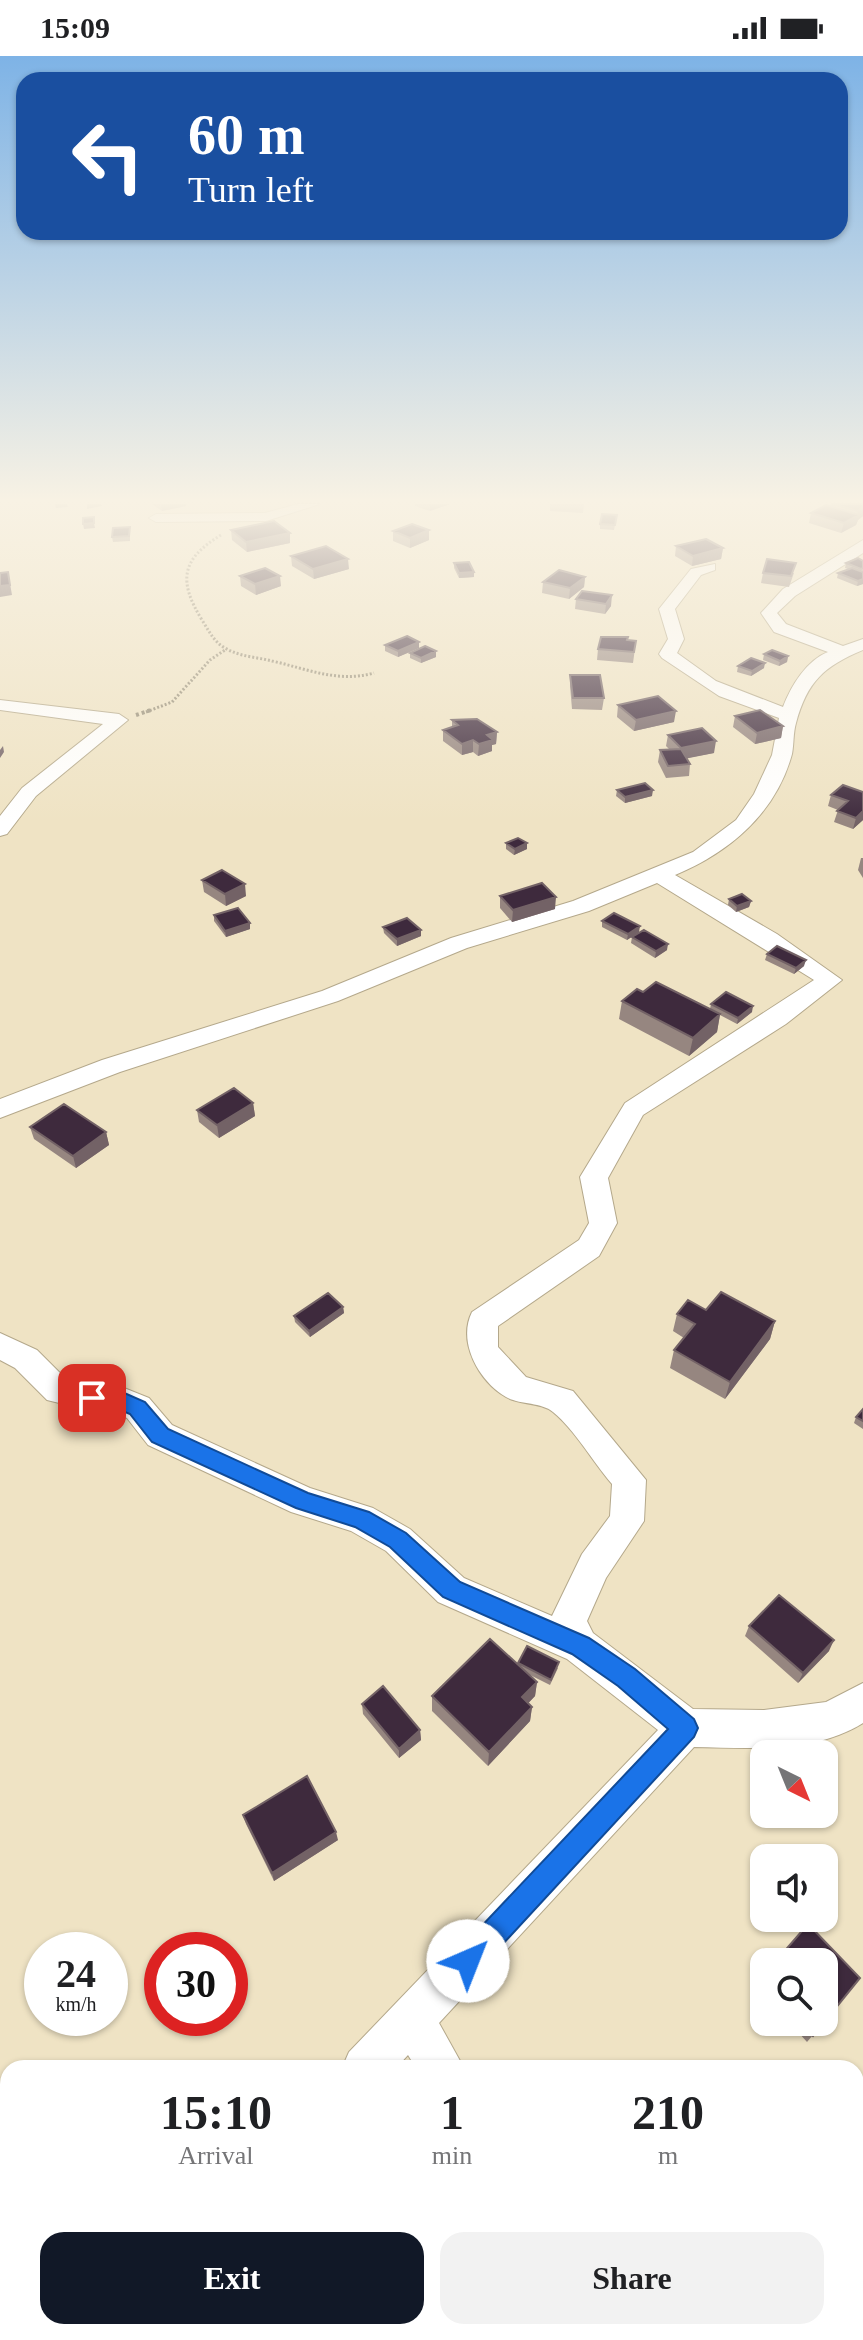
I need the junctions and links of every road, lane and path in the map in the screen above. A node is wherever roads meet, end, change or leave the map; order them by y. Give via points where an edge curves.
1 (197, 611) edge
2 (667, 611) edge
3 (771, 611) edge
4 (854, 648) edge
5 (225, 650) junction
6 (374, 673) dead end
7 (0, 705) edge
8 (790, 715) junction
9 (119, 720) junction
10 (0, 830) edge
11 (658, 874) junction
12 (0, 1109) edge
13 (0, 1345) edge
14 (580, 1646) junction
15 (863, 1702) edge
16 (686, 1728) junction
17 (412, 2019) junction
18 (373, 2060) edge
19 (436, 2060) edge

1 - 5 path
2 - 8 street via 676,639 668,654 692,677
3 - 4 street via 780,628
4 - 8 street via 826,659 800,687
5 - 6 path via 326,677 359,679
5 - 9 path via 172,702
7 - 9 street
8 - 11 street via 782,755 743,824 701,857
9 - 10 street via 29,792
11 - 12 street via 581,906 459,943 330,996 111,1066
11 - 14 street via 830,980 634,1109 594,1177 603,1223 589,1248 483,1321 483,1351 516,1387 562,1400 629,1480 627,1521 594,1566 568,1621
13 - 14 street via 26,1359 58,1391 113,1397 138,1408 160,1435 303,1501 361,1519 398,1540 451,1590
14 - 16 street
15 - 16 street via 831,1721 764,1729
16 - 17 street
17 - 18 street
17 - 19 street

